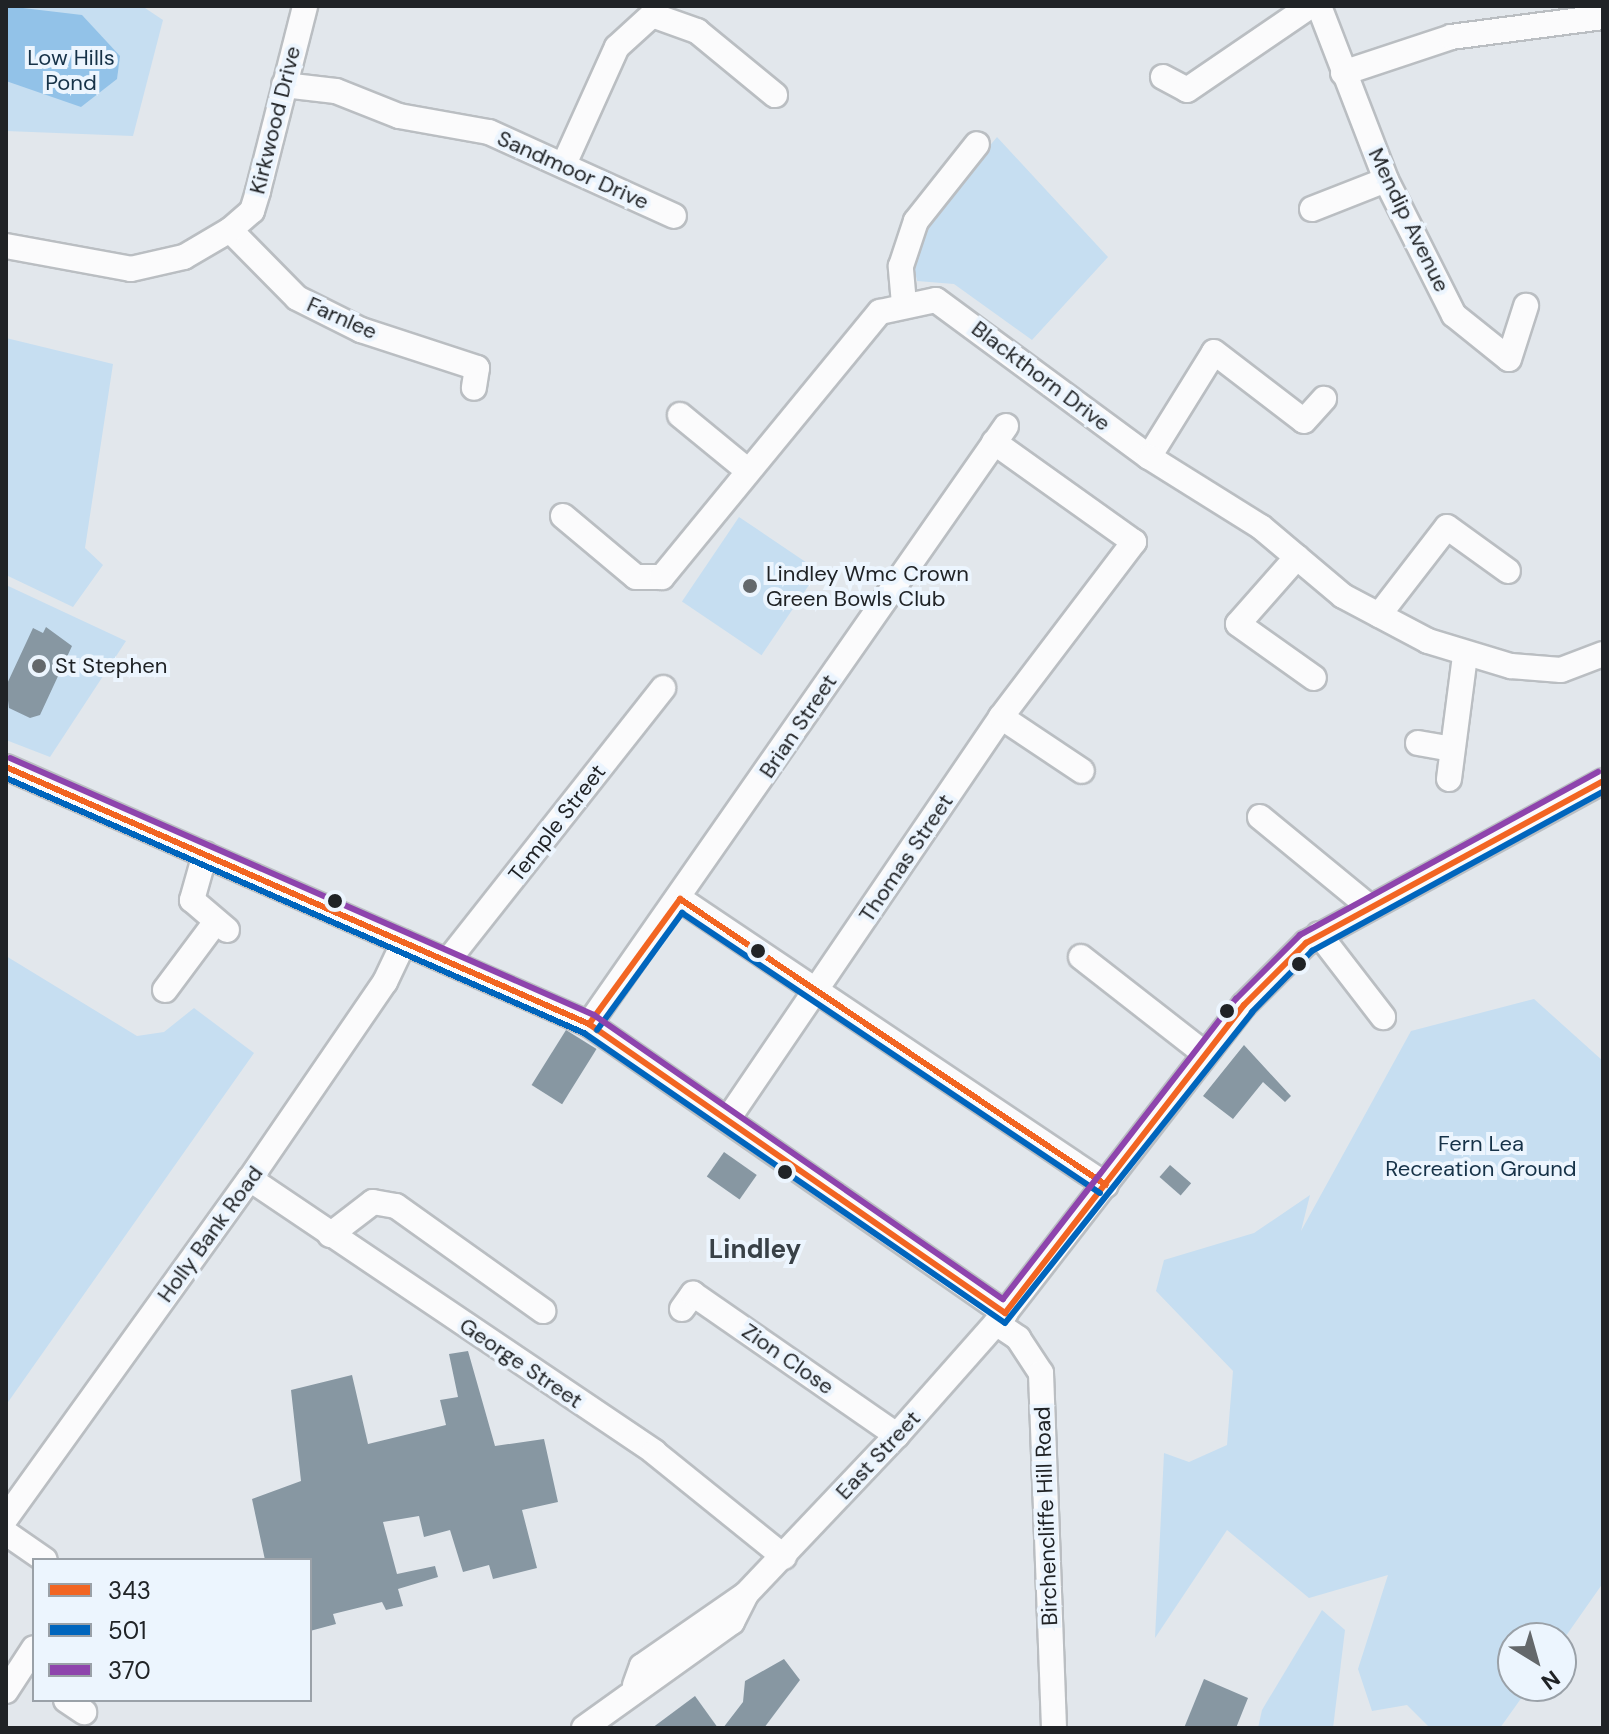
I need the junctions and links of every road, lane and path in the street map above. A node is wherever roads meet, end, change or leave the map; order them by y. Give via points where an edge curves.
1 (305, 6) edge
2 (1310, 6) edge
3 (1319, 6) edge
4 (1603, 17) edge
5 (1343, 73) junction
6 (1163, 77) dead end
7 (284, 85) junction
8 (775, 95) dead end
9 (977, 144) dead end
10 (565, 162) junction
11 (1386, 180) junction
12 (1312, 209) dead end
13 (674, 216) dead end
14 (230, 230) junction
15 (6, 246) edge
16 (904, 304) junction
17 (1526, 306) dead end
18 (479, 368) dead end
19 (1324, 399) dead end
20 (680, 415) dead end
21 (1149, 457) junction
22 (747, 470) junction
23 (563, 516) dead end
24 (1121, 556) joint
25 (1297, 557) junction
26 (1508, 571) dead end
27 (1379, 615) junction
28 (1603, 654) edge
29 (1465, 655) junction
30 (1314, 678) dead end
31 (663, 688) dead end
32 (1001, 717) junction
33 (1418, 743) dead end
34 (1451, 749) junction
35 (6, 767) edge
36 (1082, 771) dead end
37 (1449, 779) dead end
38 (1603, 781) edge
39 (1260, 817) dead end
40 (205, 854) junction
41 (680, 899) junction
42 (1367, 905) junction
43 (1319, 934) junction
44 (404, 942) junction
45 (1081, 957) dead end
46 (450, 958) junction
47 (165, 990) dead end
48 (819, 990) junction
49 (1383, 1017) dead end
50 (589, 1024) junction
51 (1205, 1054) junction
52 (728, 1119) junction
53 (250, 1179) junction
54 (1106, 1185) junction
55 (330, 1235) junction
56 (682, 1309) dead end
57 (543, 1311) dead end
58 (1000, 1318) junction
59 (897, 1435) junction
60 (6, 1518) edge
61 (6, 1533) edge
62 (784, 1557) junction
63 (42, 1558) edge
64 (30, 1665) edge
65 (6, 1691) edge
66 (584, 1728) edge
67 (1054, 1728) edge

1 - 7 street, Kirkwood Drive
2 - 6 street via 1284,17 1187,90
3 - 5 street, Mendip Avenue
4 - 5 street via 1451,37
5 - 11 street, Mendip Avenue
7 - 10 street, Sandmoor Drive via 336,91 399,116 489,132
7 - 14 street, Kirkwood Drive via 252,211
8 - 10 street via 697,31 652,15 617,47
9 - 16 street via 916,221 901,266
10 - 13 street, Sandmoor Drive
11 - 12 street
11 - 17 street, Mendip Avenue via 1454,315 1472,335 1509,359
14 - 15 street, Kirkwood Drive via 184,257 131,269
14 - 18 street, Farnlee via 297,298 361,330
16 - 21 street, Blackthorn Drive via 936,300
16 - 22 street via 880,312
19 - 21 street via 1304,421 1214,352
20 - 22 street
21 - 25 street, Blackthorn Drive via 1197,482
22 - 23 street via 654,580 636,577
24 - 32 street, Thomas Street
24 - 41 street, Brian Street via 1134,542 1000,434
25 - 27 street, Blackthorn Drive
25 - 30 street via 1238,624
26 - 27 street via 1447,527
27 - 29 street, Blackthorn Drive
28 - 29 street, Blackthorn Drive via 1561,670
29 - 34 street
31 - 46 street, Temple Street
32 - 36 street
32 - 48 street, Thomas Street
33 - 34 street
34 - 37 street
35 - 40 street, Birchencliffe Hill Road
38 - 42 street, East Street
39 - 42 street
40 - 44 street, Birchencliffe Hill Road
40 - 47 street via 192,900 221,927
41 - 48 street
41 - 50 street, Brian Street
42 - 43 street, East Street
43 - 49 street
43 - 51 street, East Street via 1244,1005
44 - 46 street, Birchencliffe Hill Road
44 - 53 street, Holly Bank Road via 385,982
45 - 51 street
46 - 50 street, Birchencliffe Hill Road
48 - 52 street, Thomas Street
48 - 54 street
50 - 52 street, Birchencliffe Hill Road
51 - 54 street, East Street
52 - 58 street, Birchencliffe Hill Road
53 - 55 street, George Street
53 - 60 street, Holly Bank Road
54 - 58 street, East Street
55 - 57 street via 373,1202 396,1206
55 - 62 street, George Street via 654,1452
56 - 59 street, Zion Close via 693,1294
58 - 59 street, East Street
58 - 67 street, Birchencliffe Hill Road via 1041,1373
59 - 62 street, East Street
61 - 63 street
62 - 66 street, East Street via 746,1594 732,1622 653,1680 635,1685
64 - 65 street

